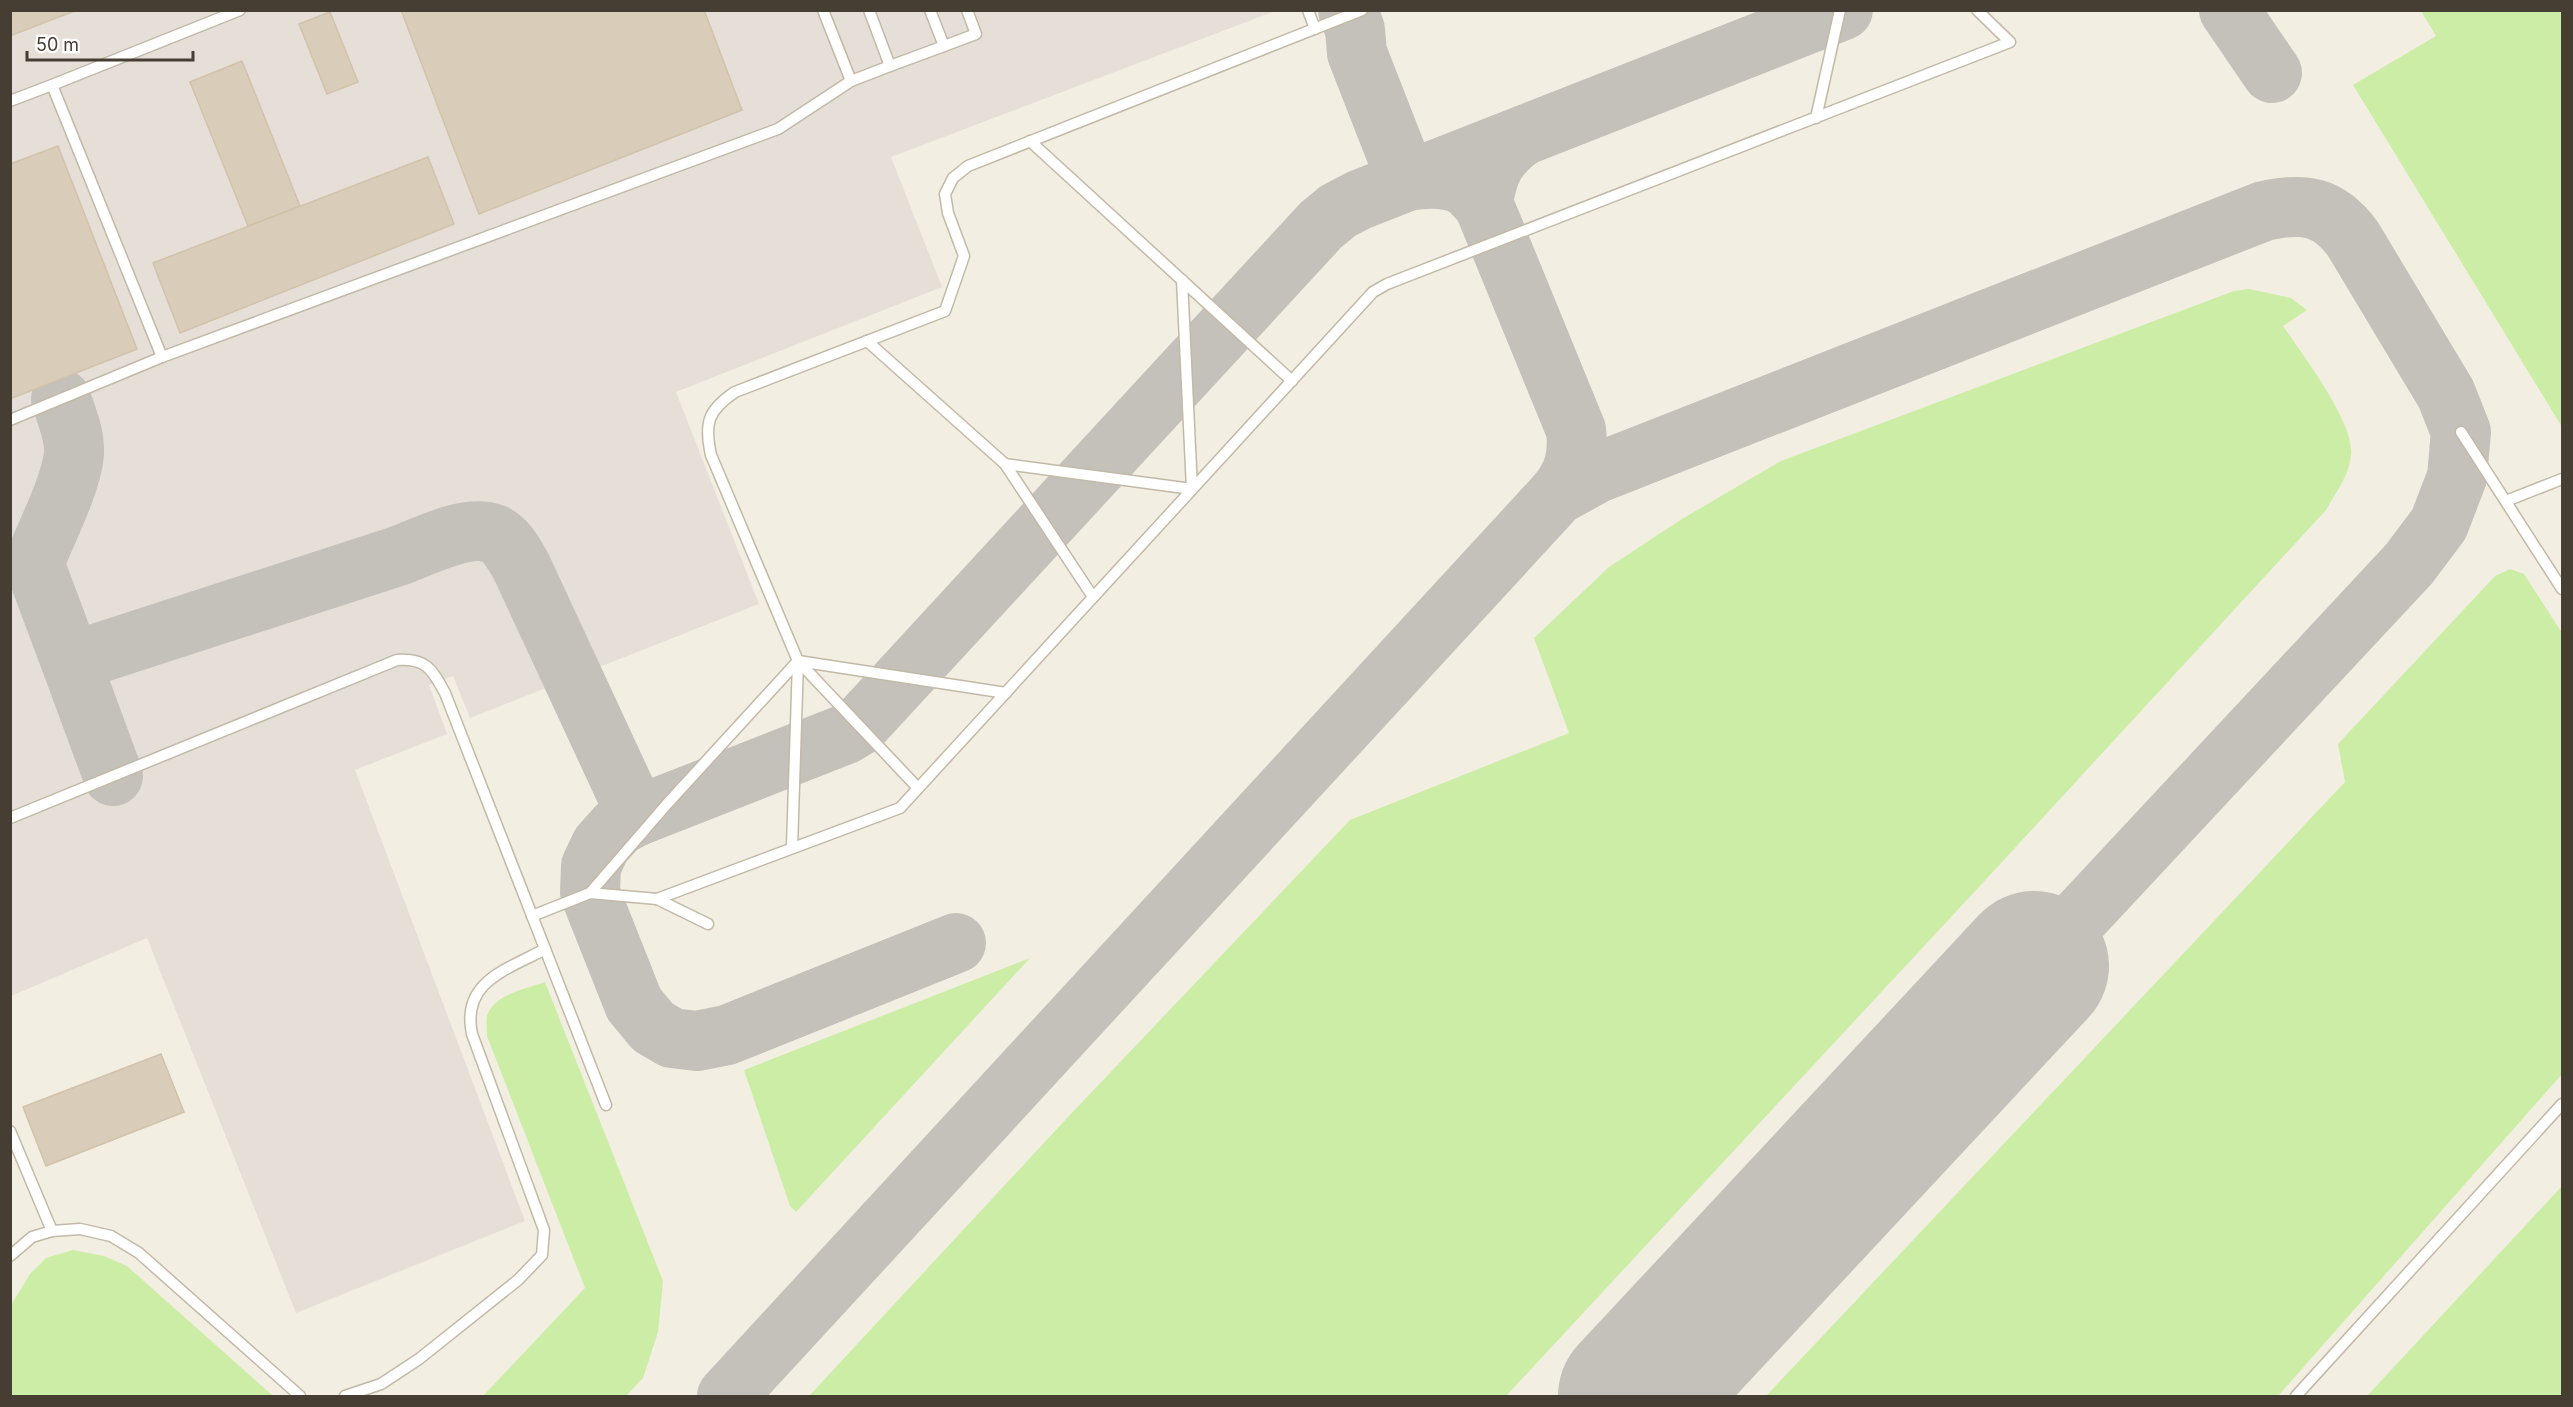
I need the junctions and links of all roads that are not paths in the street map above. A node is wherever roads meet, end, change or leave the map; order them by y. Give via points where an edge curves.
1 (240, 10) edge
2 (823, 10) edge
3 (869, 10) edge
4 (930, 10) edge
5 (967, 10) edge
6 (1308, 10) edge
7 (1362, 10) edge
8 (1840, 10) edge
9 (1977, 10) edge
10 (1315, 29) junction
11 (944, 46) junction
12 (891, 66) junction
13 (851, 81) junction
14 (52, 85) junction
15 (10, 101) edge
16 (1816, 118) junction
17 (1030, 141) junction
18 (1182, 280) junction
19 (867, 341) junction
20 (162, 357) junction
21 (1292, 381) junction
22 (10, 420) edge
23 (2461, 432) dead end
24 (1005, 464) junction
25 (2562, 479) edge
26 (1192, 489) junction
27 (2506, 501) junction
28 (2562, 589) edge
29 (1093, 597) junction
30 (798, 661) junction
31 (1006, 693) junction
32 (918, 788) junction
33 (10, 818) edge
34 (792, 847) junction
35 (590, 893) junction
36 (657, 899) junction
37 (532, 916) junction
38 (708, 924) dead end
39 (545, 950) junction
40 (2562, 1104) edge
41 (606, 1105) dead end
42 (10, 1131) edge
43 (52, 1230) junction
44 (10, 1256) edge
45 (300, 1396) edge
46 (345, 1396) edge
47 (2295, 1396) edge

1 - 14 lane
2 - 13 lane
3 - 12 lane
4 - 11 lane
5 - 11 lane via 976,34
6 - 10 lane
7 - 10 lane
8 - 16 lane
9 - 16 lane via 2010,42
10 - 17 lane
11 - 12 lane
12 - 13 lane
13 - 20 lane via 778,129
14 - 15 lane
14 - 20 lane
16 - 21 lane via 1387,284 1362,302
17 - 18 lane
17 - 19 lane via 968,166 953,178 945,194 964,256 945,311
18 - 21 lane
18 - 26 lane
19 - 24 lane
19 - 30 lane via 735,392 709,418 706,435 711,455
20 - 22 lane
21 - 26 lane
23 - 27 lane
24 - 26 lane
24 - 29 lane
25 - 27 lane
26 - 29 lane
27 - 28 lane
29 - 31 lane
30 - 31 lane
30 - 32 lane
30 - 34 lane
30 - 35 lane
31 - 32 lane
32 - 34 lane via 900,808
33 - 37 lane via 397,660 412,659 435,674 445,693
34 - 36 lane
35 - 36 lane
35 - 37 lane
36 - 38 lane
37 - 39 lane
39 - 41 lane
39 - 46 lane via 487,980 471,1003 469,1019 544,1230 542,1255 518,1280 419,1359 381,1384
40 - 47 lane
42 - 43 lane
43 - 44 lane via 32,1237
43 - 45 lane via 80,1229 111,1236 139,1253

